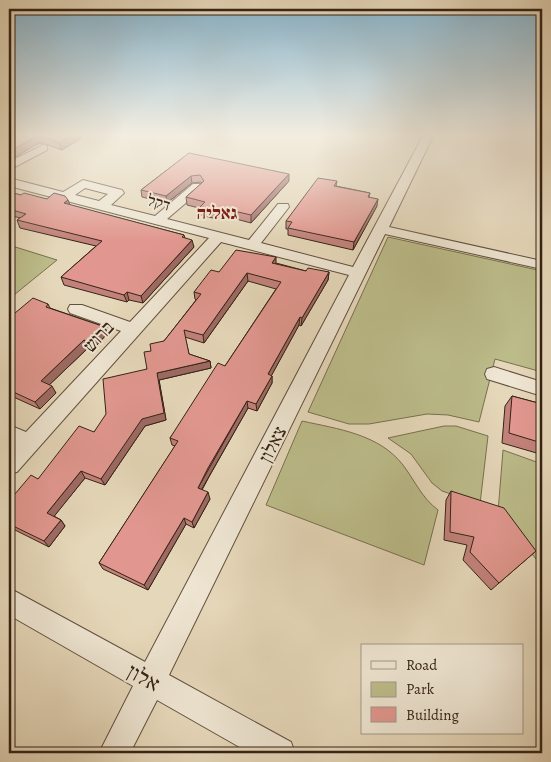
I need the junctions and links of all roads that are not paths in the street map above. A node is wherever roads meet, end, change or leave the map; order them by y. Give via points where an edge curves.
1 (411, 170) edge
2 (9, 182) edge
3 (197, 187) edge
4 (66, 196) junction
5 (102, 205) junction
6 (282, 207) dead end
7 (158, 220) junction
8 (381, 229) junction
9 (219, 236) junction
10 (252, 245) junction
11 (542, 265) edge
12 (358, 273) junction
13 (76, 309) dead end
14 (133, 329) junction
15 (494, 374) dead end
16 (542, 389) edge
17 (9, 433) edge
18 (29, 443) junction
19 (9, 464) edge
20 (9, 600) edge
21 (151, 681) junction
22 (114, 753) edge
23 (280, 753) edge

1 - 8 street, צאלון
2 - 4 street, דקל
3 - 7 street
4 - 5 street, דקל
4 - 5 street via 83,184 118,193
5 - 7 street, דקל
6 - 10 street
7 - 9 street, דקל
8 - 11 street
8 - 12 street, צאלון
9 - 10 street, דקל
9 - 14 street, ברוש
10 - 12 street, דקל
12 - 21 street, צאלון
13 - 14 street
14 - 18 street, ברוש
15 - 16 street
17 - 18 street
18 - 19 street, ברוש
20 - 21 street, אלון
21 - 22 street, צאלון
21 - 23 street, אלון

